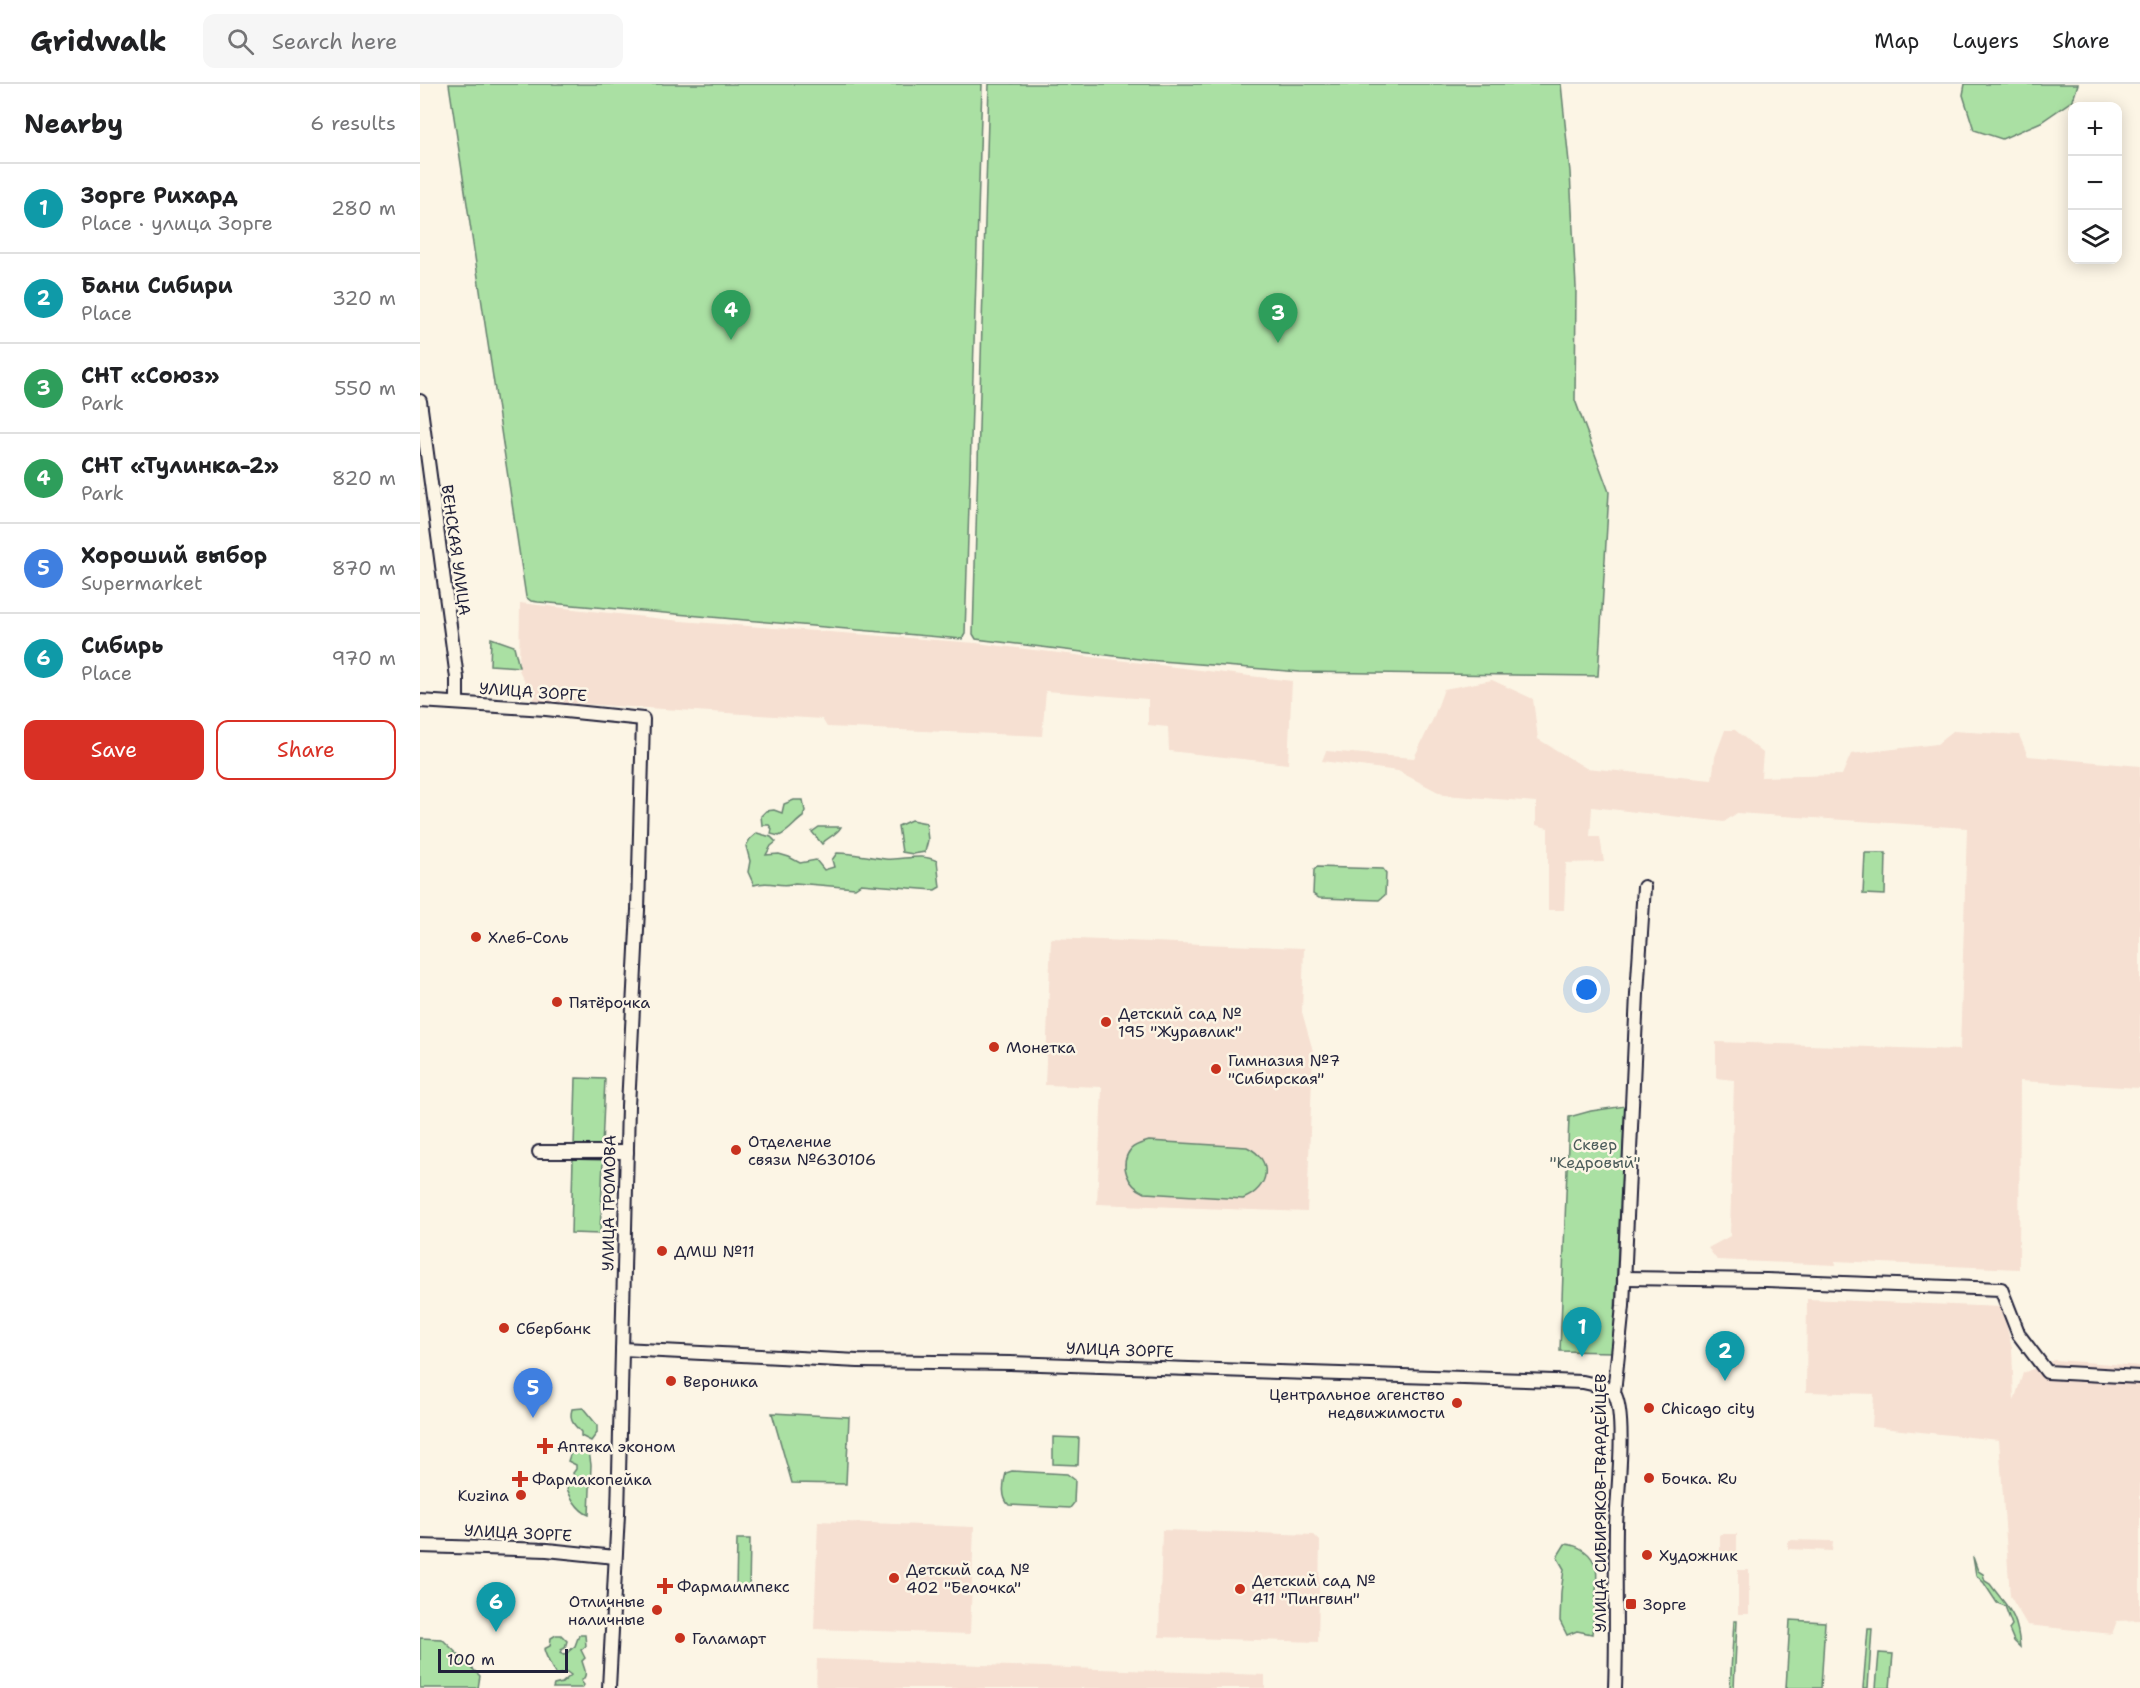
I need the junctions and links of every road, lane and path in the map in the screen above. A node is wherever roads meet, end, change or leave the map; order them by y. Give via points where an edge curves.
1 (420, 401) edge
2 (426, 487) edge
3 (420, 701) edge
4 (457, 703) junction
5 (643, 719) joint
6 (1644, 887) dead end
7 (539, 1152) dead end
8 (627, 1152) junction
9 (1624, 1278) junction
10 (622, 1349) junction
11 (2140, 1377) edge
12 (1614, 1393) junction
13 (420, 1546) edge
14 (615, 1557) junction
15 (609, 1688) edge
16 (1616, 1688) edge

1 - 2 street, ВЕНСКАЯ УЛИЦА
2 - 4 street, ВЕНСКАЯ УЛИЦА via 457,678
3 - 4 street, УЛИЦА ЗОРГЕ
4 - 5 street, УЛИЦА ЗОРГЕ
5 - 8 street, УЛИЦА ГРОМОВА
6 - 9 street, УЛИЦА СИБИРЯКОВ-ГВАРДЕЙЦЕВ
7 - 8 street
8 - 10 street, УЛИЦА ГРОМОВА
9 - 11 street via 2001,1289 2019,1335 2047,1372
9 - 12 street, УЛИЦА СИБИРЯКОВ-ГВАРДЕЙЦЕВ
10 - 12 street, УЛИЦА ЗОРГЕ via 858,1361 1583,1382
10 - 14 street, УЛИЦА ГРОМОВА
12 - 16 street, УЛИЦА СИБИРЯКОВ-ГВАРДЕЙЦЕВ via 1620,1428
13 - 14 street, УЛИЦА ЗОРГЕ via 547,1550
14 - 15 street, УЛИЦА ГРОМОВА

